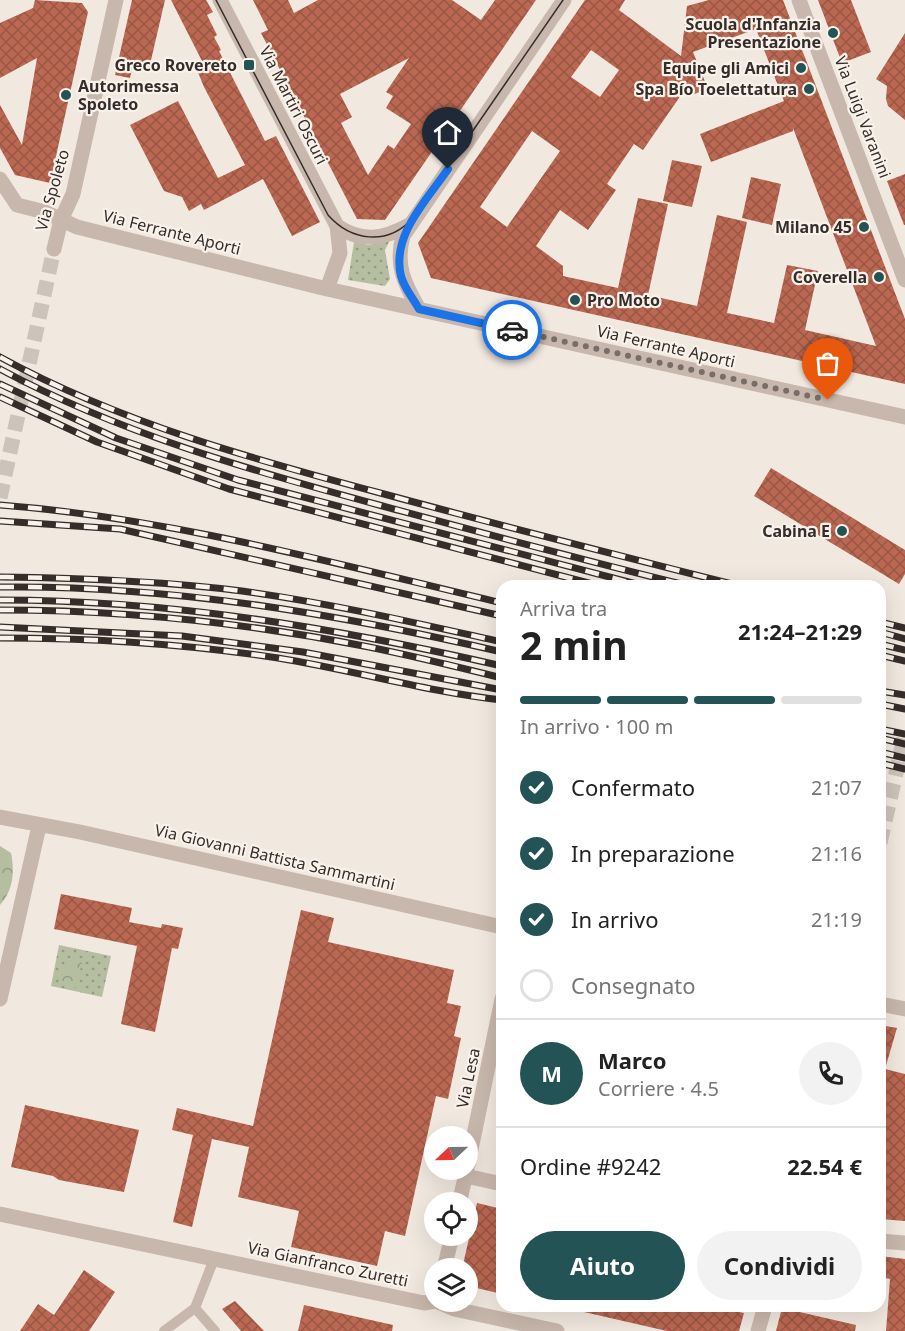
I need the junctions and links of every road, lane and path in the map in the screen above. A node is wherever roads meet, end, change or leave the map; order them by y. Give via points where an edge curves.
1 (116, 0) edge
2 (220, 0) edge
3 (564, 0) edge
4 (800, 0) edge
5 (0, 178) edge
6 (61, 220) junction
7 (410, 225) junction
8 (337, 226) junction
9 (54, 249) tunnel mouth
10 (905, 280) edge
11 (327, 289) junction
12 (419, 309) junction
13 (905, 417) edge
14 (0, 817) edge
15 (39, 826) junction
16 (496, 926) edge
17 (7, 932) edge
18 (0, 999) edge
19 (886, 1005) edge
20 (905, 1009) edge
21 (496, 1028) edge
22 (476, 1126) edge
23 (478, 1174) edge
24 (496, 1182) edge
25 (0, 1214) edge
26 (886, 1241) edge
27 (905, 1244) edge
28 (213, 1258) junction
29 (424, 1303) edge
30 (195, 1308) junction
31 (472, 1312) edge
32 (763, 1312) edge
33 (164, 1331) edge
34 (215, 1331) edge
35 (557, 1331) edge
36 (758, 1331) edge

1 - 6 street, Via Spoleto via 73,194
2 - 8 street, Via Martiri Oscuri
3 - 7 street
4 - 10 street, Via Luigi Varanini
5 - 6 street, Via Ferrante Aporti via 17,205
6 - 9 street, Via Spoleto
6 - 11 street, Via Ferrante Aporti
7 - 8 street via 386,237 371,238 357,237
7 - 12 street via 400,245 400,267 403,282
8 - 11 street via 340,253
11 - 12 street, Via Ferrante Aporti
12 - 13 street, Via Ferrante Aporti
14 - 15 street, Via Giovanni Battista Sammartini
15 - 16 street, Via Giovanni Battista Sammartini
15 - 17 street
17 - 18 street
19 - 20 street
21 - 22 street, Via Lesa
23 - 24 street
25 - 28 street, Via Gianfranco Zuretti
26 - 27 street
28 - 29 street, Via Gianfranco Zuretti
28 - 30 lane
30 - 33 lane
30 - 34 lane
31 - 35 street, Via Gianfranco Zuretti
32 - 36 street

